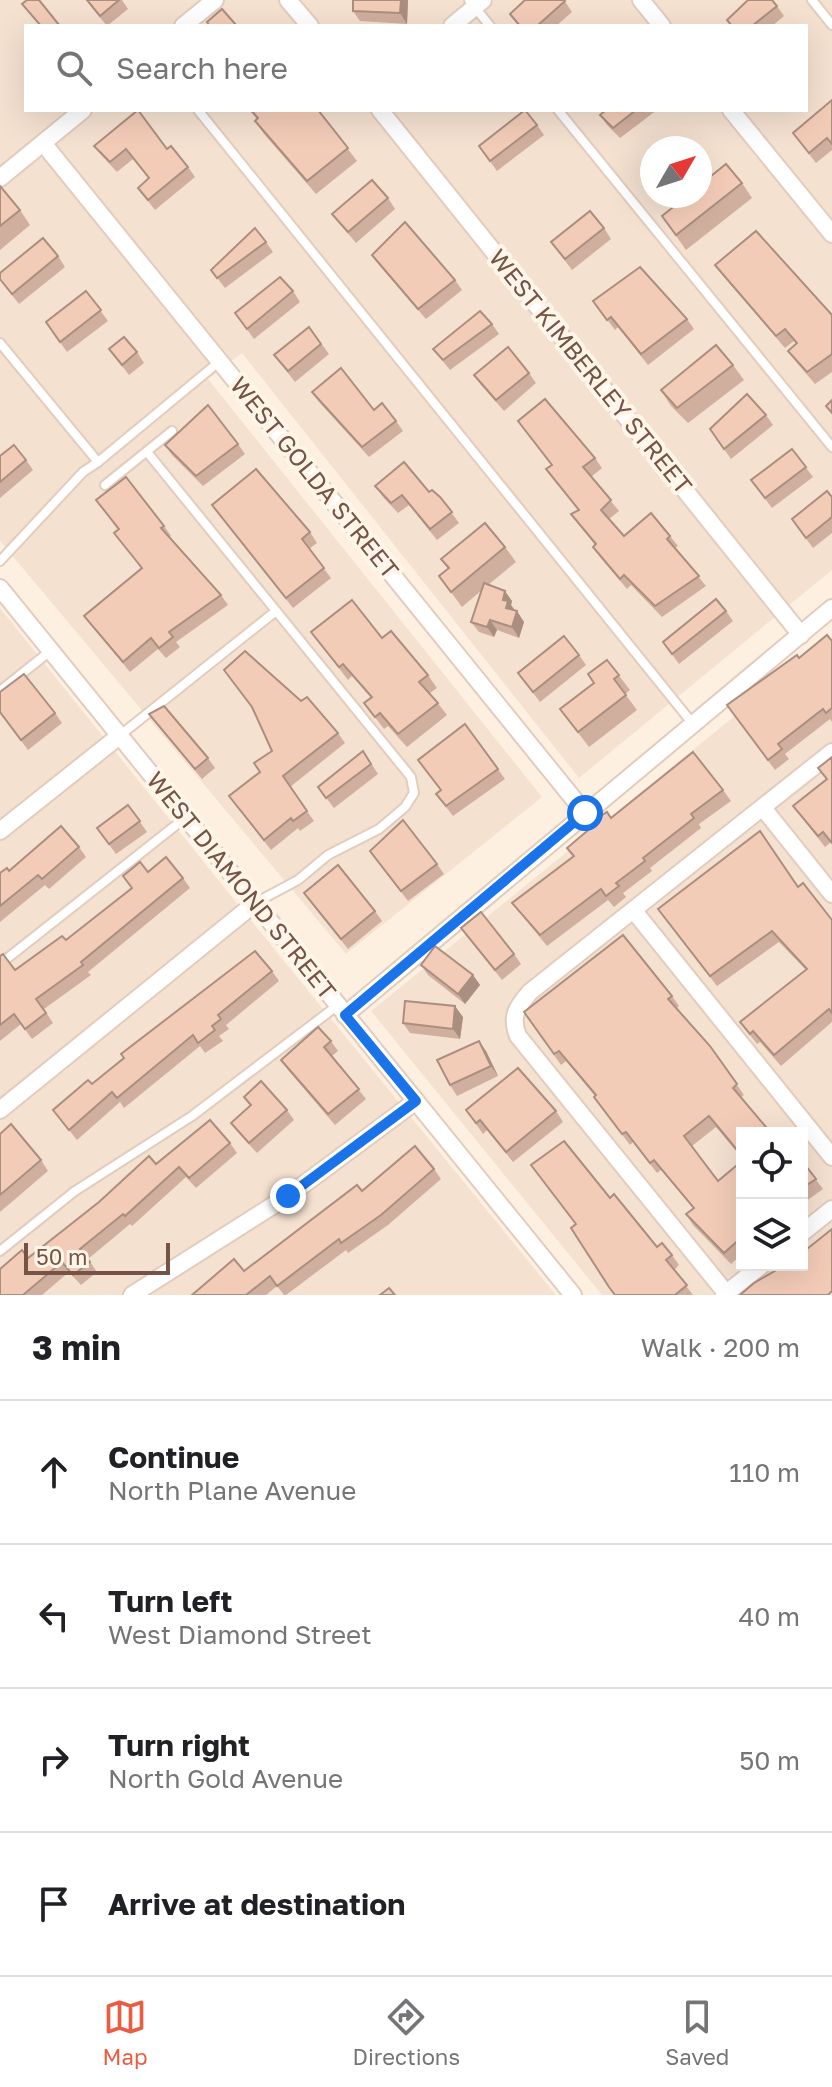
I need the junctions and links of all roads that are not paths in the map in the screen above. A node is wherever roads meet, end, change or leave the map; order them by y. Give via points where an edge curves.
1 (215, 0) edge
2 (288, 0) edge
3 (641, 0) edge
4 (812, 0) edge
5 (475, 2) edge
6 (185, 24) edge
7 (308, 24) edge
8 (454, 24) edge
9 (489, 24) edge
10 (660, 24) edge
11 (832, 25) edge
12 (81, 112) edge
13 (200, 112) edge
14 (382, 112) edge
15 (560, 112) edge
16 (733, 112) edge
17 (43, 143) junction
18 (0, 178) edge
19 (832, 234) edge
20 (0, 343) edge
21 (220, 361) junction
22 (172, 431) dead end
23 (832, 447) edge
24 (147, 452) junction
25 (98, 462) junction
26 (105, 485) dead end
27 (0, 561) edge
28 (0, 588) edge
29 (832, 608) edge
30 (276, 611) junction
31 (801, 635) junction
32 (49, 652) junction
33 (0, 691) edge
34 (693, 724) junction
35 (118, 737) junction
36 (832, 752) edge
37 (763, 808) junction
38 (585, 813) junction
39 (185, 818) junction
40 (0, 831) edge
41 (832, 894) edge
42 (254, 904) junction
43 (634, 911) junction
44 (0, 964) edge
45 (341, 1010) junction
46 (416, 1101) junction
47 (0, 1110) edge
48 (832, 1157) edge
49 (832, 1209) edge
50 (808, 1228) edge
51 (0, 1251) edge
52 (754, 1271) edge
53 (725, 1294) edge
54 (132, 1295) edge
55 (573, 1295) edge

1 - 6 street
2 - 7 street
3 - 10 street
4 - 11 lane
5 - 8 street
5 - 9 lane
12 - 17 street
13 - 34 lane
14 - 31 street, WEST KIMBERLEY STREET
15 - 23 lane
16 - 19 street
17 - 18 street
17 - 21 street, WEST GOLDA STREET
20 - 25 lane
21 - 25 lane
21 - 38 street, WEST GOLDA STREET
22 - 24 lane
24 - 26 lane
24 - 30 lane
25 - 27 lane
28 - 32 street, WEST DIAMOND STREET
29 - 31 street
30 - 35 lane
30 - 42 lane via 411,777 414,793 379,829
31 - 34 street
32 - 33 lane
32 - 35 street, WEST DIAMOND STREET
34 - 38 street
35 - 39 street, WEST DIAMOND STREET
35 - 40 street
36 - 37 street
37 - 41 street
37 - 43 street
38 - 45 street
39 - 42 street, WEST DIAMOND STREET
39 - 44 lane
42 - 45 street, WEST DIAMOND STREET
42 - 47 street
43 - 48 street
43 - 53 street via 530,992 512,1022
45 - 46 street, WEST DIAMOND STREET
45 - 51 lane via 75,1191
46 - 54 street via 288,1196
46 - 55 street, WEST DIAMOND STREET
49 - 50 street
52 - 53 street

